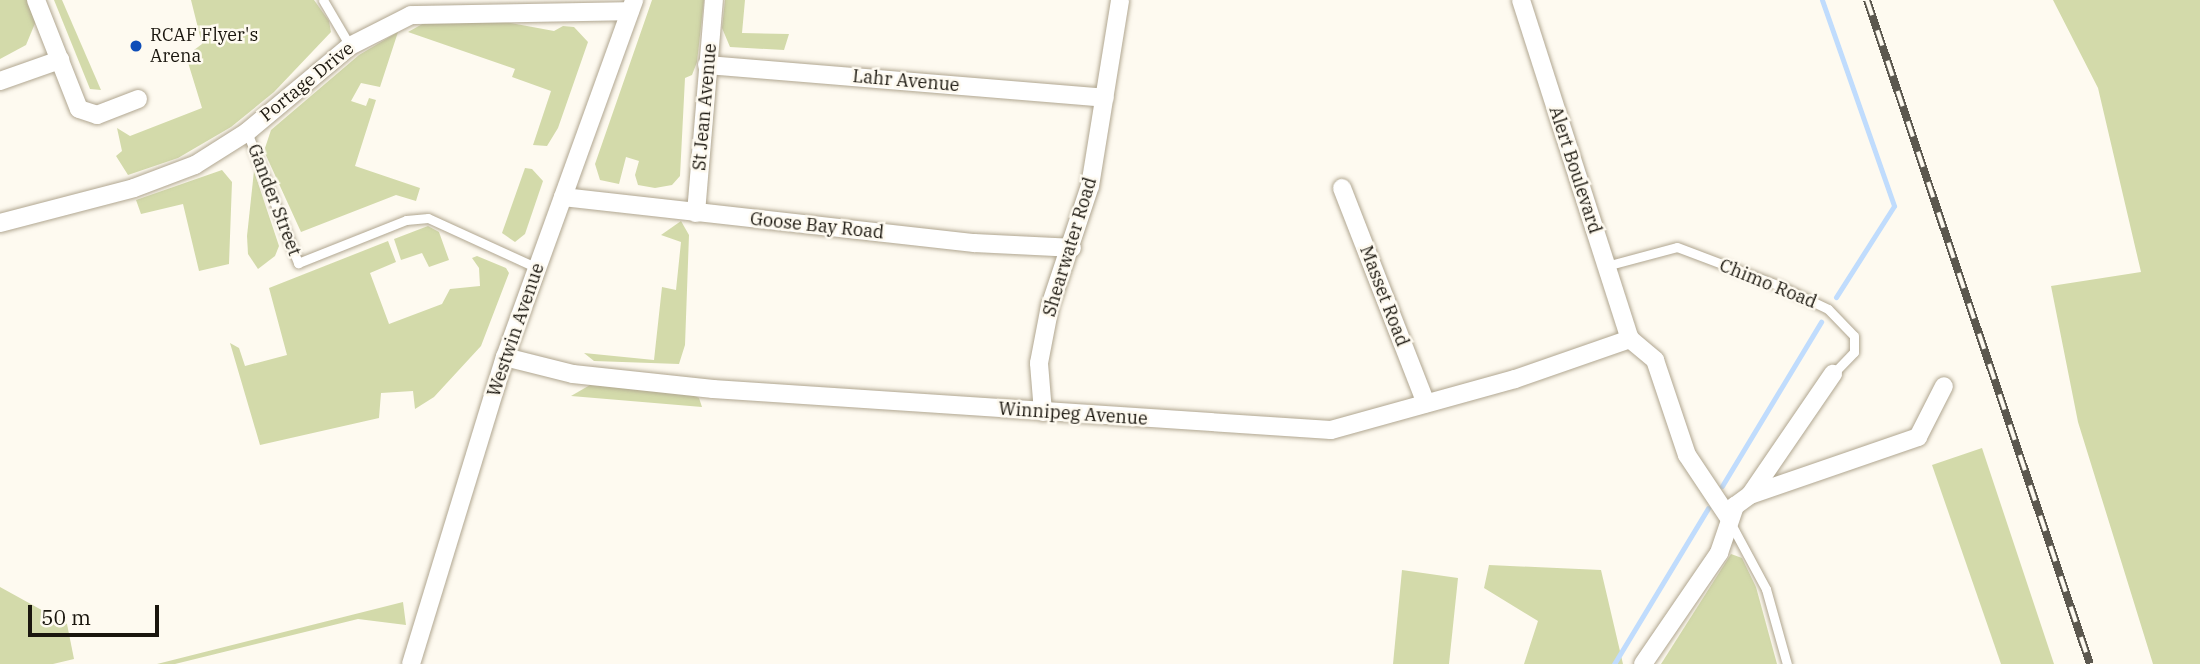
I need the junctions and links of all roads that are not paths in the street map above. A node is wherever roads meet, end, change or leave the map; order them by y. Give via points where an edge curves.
1 (36, 0) edge
2 (323, 0) edge
3 (714, 0) edge
4 (1120, 0) edge
5 (1521, 0) edge
6 (632, 6) edge
7 (350, 46) junction
8 (60, 60) junction
9 (707, 65) junction
10 (0, 81) edge
11 (1105, 98) junction
12 (138, 99) dead end
13 (247, 132) junction
14 (1342, 188) dead end
15 (563, 197) junction
16 (696, 213) junction
17 (0, 223) edge
18 (1072, 248) junction
19 (1606, 266) junction
20 (537, 268) junction
21 (1630, 339) junction
22 (505, 357) junction
23 (1833, 374) joint
24 (1944, 386) dead end
25 (1426, 403) junction
26 (1043, 411) junction
27 (1750, 495) junction
28 (1729, 518) junction
29 (411, 664) edge
30 (1643, 664) edge
31 (1787, 664) edge

1 - 8 street
2 - 7 lane
3 - 9 street, St Jean Avenue
4 - 11 street, Shearwater Road
5 - 19 street, Alert Boulevard
6 - 7 street, Portage Drive via 411,15
6 - 15 street, Westwin Avenue
7 - 13 street, Portage Drive
8 - 10 street
8 - 12 street via 74,99 88,114
9 - 11 street, Lahr Avenue
9 - 16 street, St Jean Avenue
11 - 18 street, Shearwater Road via 1090,186
13 - 17 street, Portage Drive via 168,177
13 - 20 lane, Gander Street via 298,263 406,220 428,218
14 - 25 street, Masset Road
15 - 16 street, Goose Bay Road
15 - 20 street, Westwin Avenue
16 - 18 street, Goose Bay Road via 974,243
18 - 26 street, Shearwater Road via 1050,306 1041,351
19 - 21 street, Alert Boulevard
19 - 23 lane, Chimo Road via 1678,247 1780,286 1828,309 1854,336 1854,352
20 - 22 street, Westwin Avenue
21 - 25 street, Winnipeg Avenue
21 - 28 street via 1655,360 1688,455
22 - 26 street, Winnipeg Avenue via 573,374 713,389
22 - 29 street, Westwin Avenue
23 - 27 street, Chimo Road
24 - 27 street via 1918,437
25 - 26 street, Winnipeg Avenue via 1331,430
27 - 28 street, Chimo Road
28 - 30 street via 1719,553
28 - 31 lane via 1766,589

